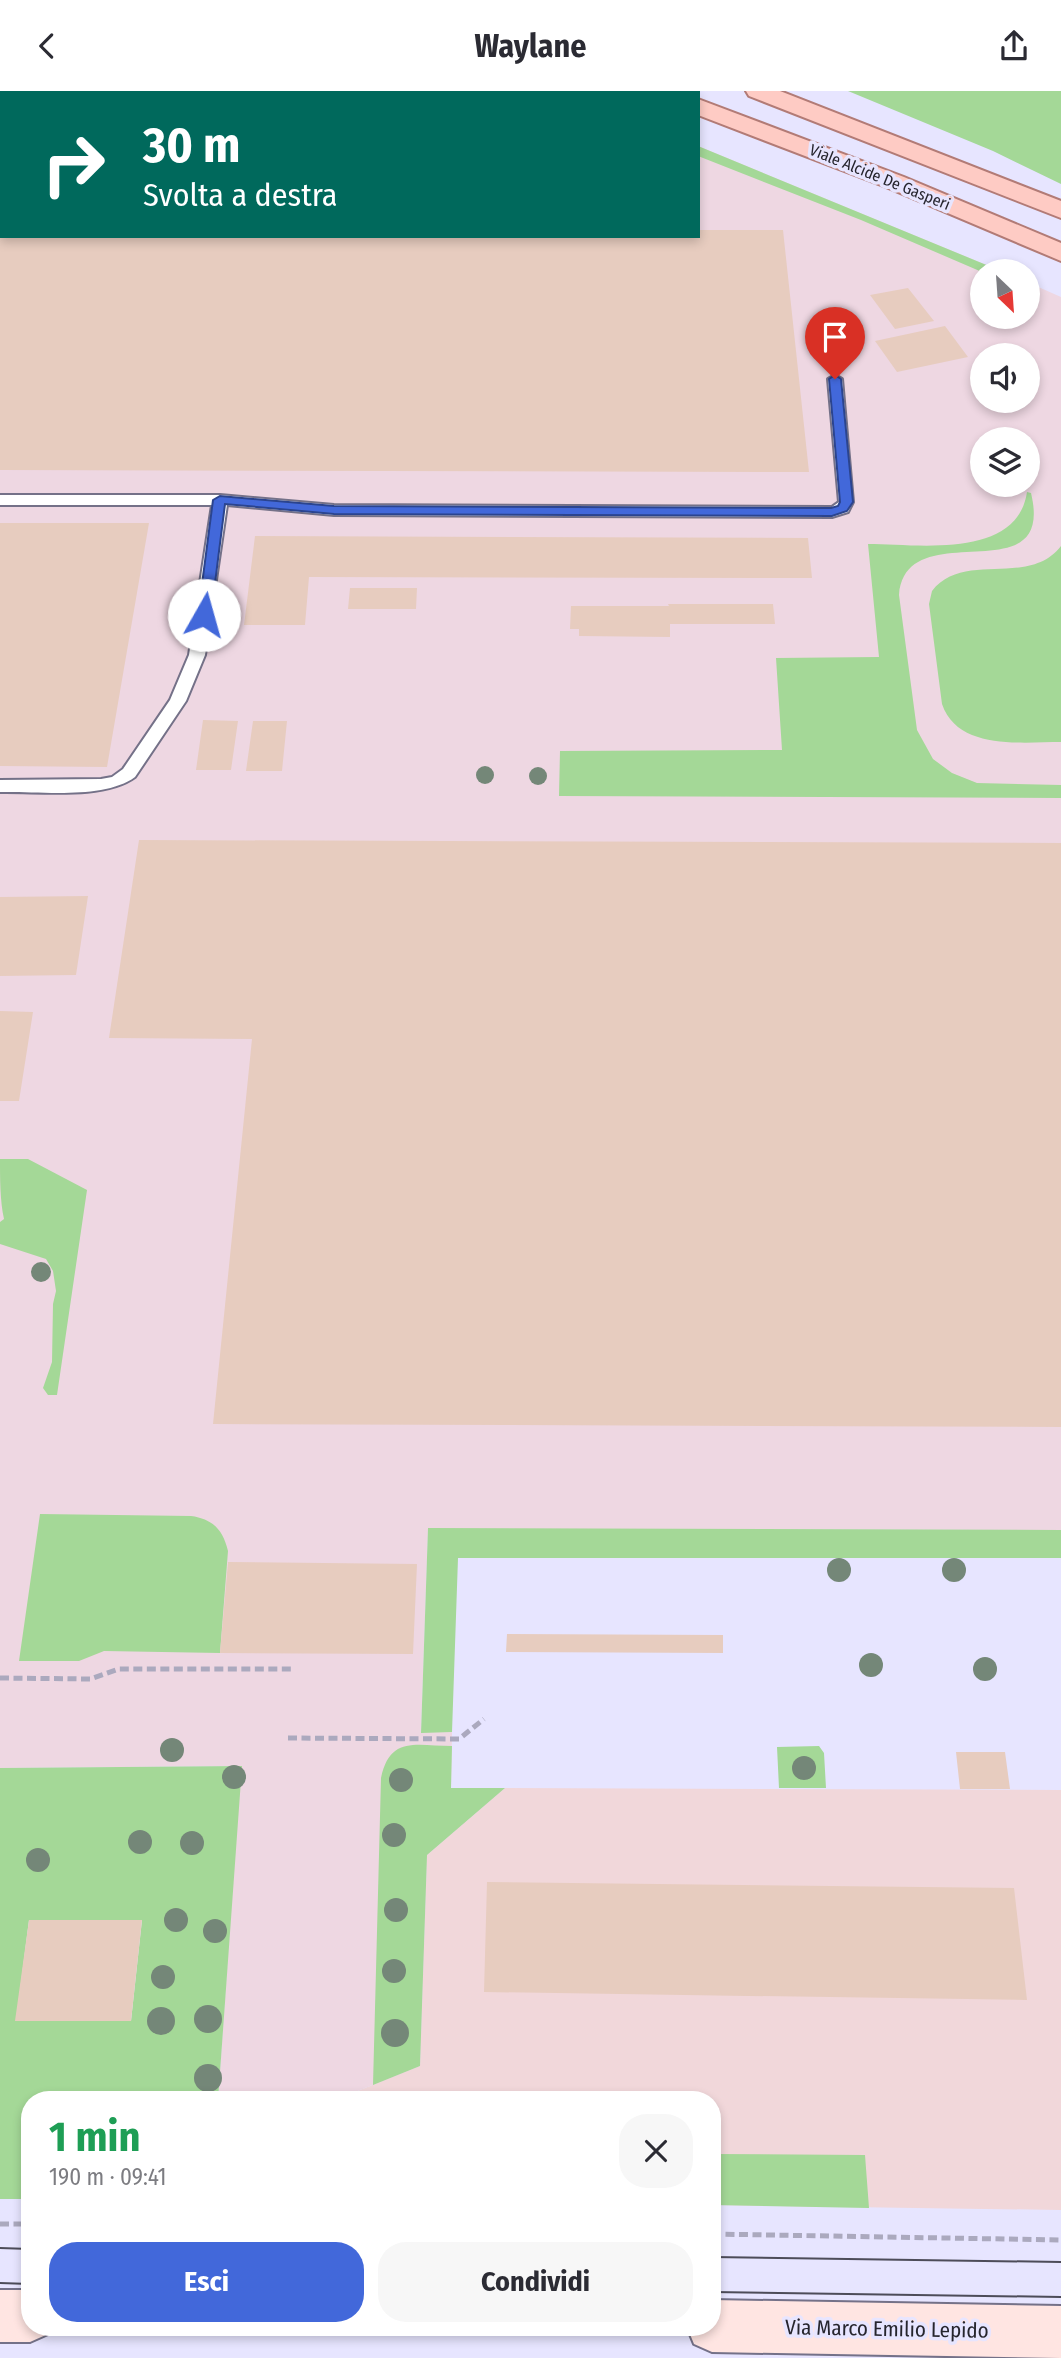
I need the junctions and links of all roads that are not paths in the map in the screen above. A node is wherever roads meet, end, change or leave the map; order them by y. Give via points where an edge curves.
1 (758, 91) edge
2 (700, 107) edge
3 (1061, 210) edge
4 (1061, 253) edge
5 (835, 379) dead end
6 (0, 500) edge
7 (220, 500) junction
8 (0, 786) edge
9 (0, 2316) edge
10 (21, 2316) edge
11 (721, 2326) edge
12 (1061, 2332) edge

1 - 3 main road
2 - 4 main road, Viale Alcide De Gasperi
5 - 7 lane via 846,502 843,509 832,512 334,510
6 - 7 lane
7 - 8 lane via 197,655 178,701 129,773 117,782 101,785
9 - 10 main road
11 - 12 main road, Via Marco Emilio Lepido

